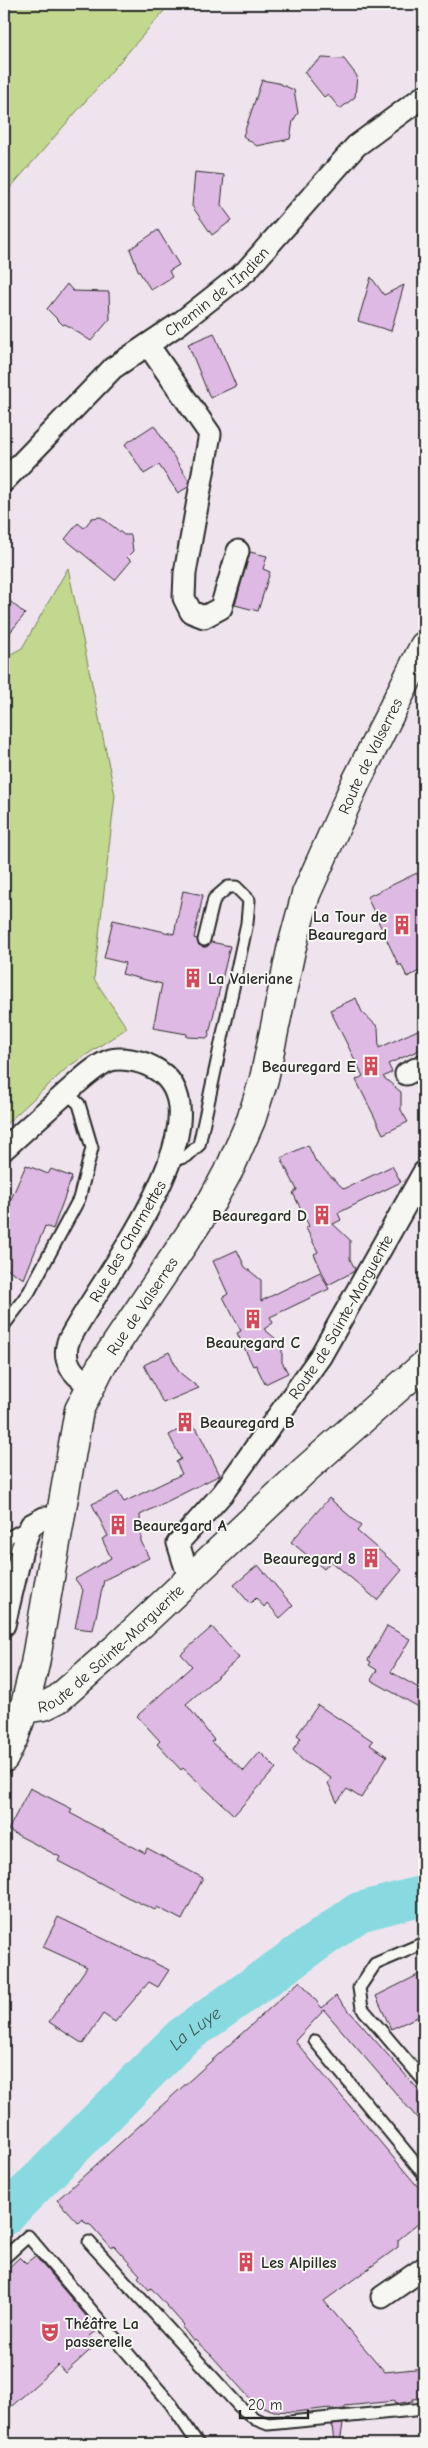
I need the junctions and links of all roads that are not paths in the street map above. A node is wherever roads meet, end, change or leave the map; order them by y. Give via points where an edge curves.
1 (424, 96) edge
2 (148, 345) junction
3 (4, 481) edge
4 (238, 551) dead end
5 (424, 646) edge
6 (316, 867) joint
7 (204, 940) dead end
8 (67, 1093) junction
9 (4, 1149) edge
10 (171, 1161) junction
11 (424, 1172) edge
12 (4, 1325) edge
13 (424, 1364) edge
14 (90, 1385) junction
15 (60, 1519) junction
16 (31, 1525) junction
17 (4, 1550) edge
18 (189, 1578) junction
19 (4, 1625) edge
20 (24, 1709) junction
21 (4, 1758) edge
22 (424, 1943) edge
23 (315, 2041) dead end
24 (424, 2080) edge
25 (424, 2174) edge
26 (89, 2242) dead end
27 (4, 2258) edge
28 (424, 2268) edge
29 (382, 2297) dead end
30 (424, 2409) edge
31 (198, 2444) edge

1 - 2 street, Chemin de l'Indien via 356,146 246,271 180,324
2 - 3 street, Chemin de l'Indien via 113,368
2 - 4 street via 210,434 185,573 184,598 191,612 204,617 221,608
5 - 6 street, Route de Valserres
6 - 14 street, Rue de Valserres via 291,950 264,1079 252,1120 212,1201
7 - 10 lane via 214,899 228,887 236,888 249,900 247,922 199,1145 187,1156
8 - 9 street, Rue des Charmettes
8 - 10 street, Rue des Charmettes via 109,1060 136,1062 166,1074 177,1096 180,1116
8 - 12 lane via 79,1104 92,1148 79,1199 29,1292
10 - 14 street, Rue des Charmettes via 145,1216 68,1342 68,1365
11 - 18 street, Route de Sainte-Marguerite via 320,1357 223,1493 178,1543
13 - 18 street, Route de Sainte-Marguerite
14 - 15 street, Rue de Valserres via 73,1434
15 - 16 street via 44,1518
15 - 20 street, Rue de Valserres
16 - 17 lane via 7,1538
16 - 19 street
18 - 20 street, Route de Sainte-Marguerite via 58,1699 44,1706
20 - 21 street, Rue de Valserres
22 - 24 lane via 375,1964 359,1988 362,2008
23 - 25 lane
26 - 30 lane via 239,2406 255,2419 268,2424
27 - 31 lane via 28,2236 171,2404
28 - 29 street

